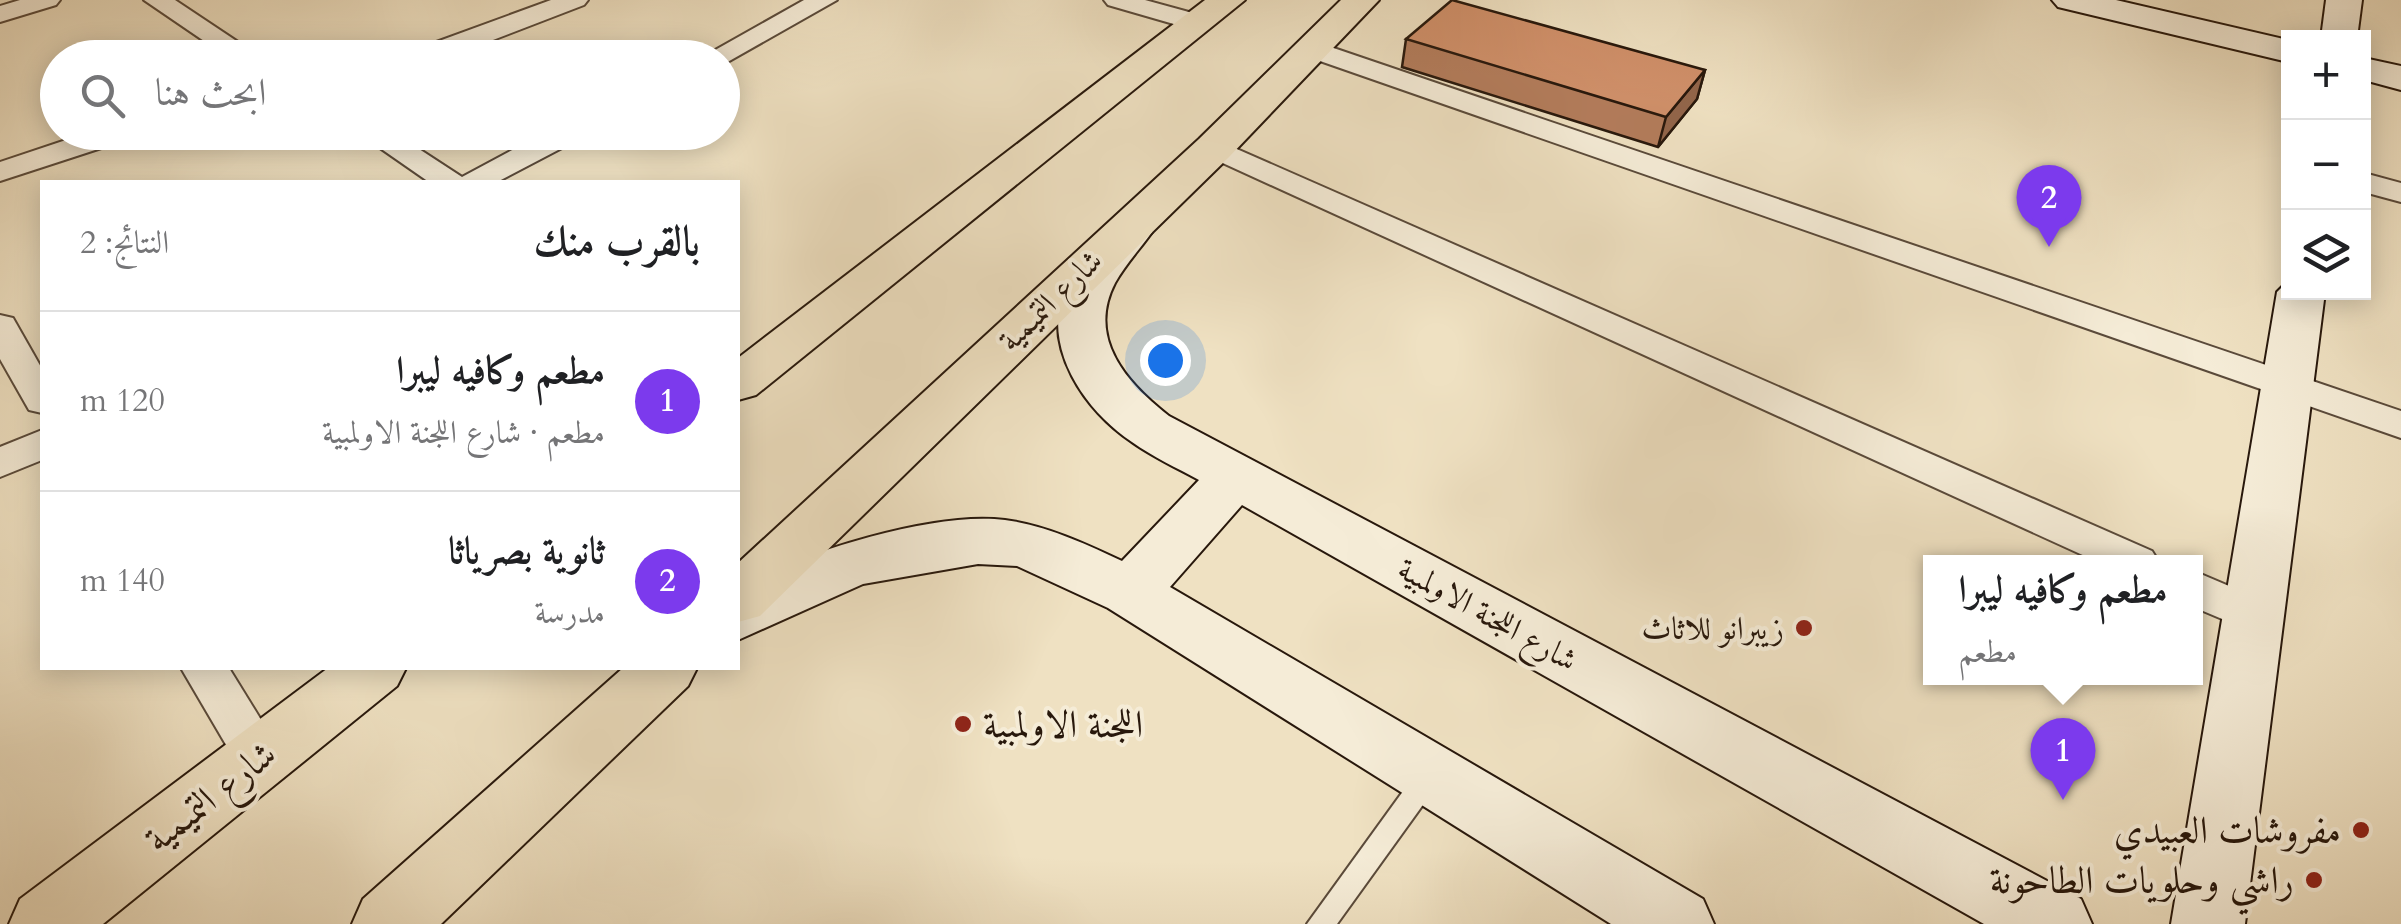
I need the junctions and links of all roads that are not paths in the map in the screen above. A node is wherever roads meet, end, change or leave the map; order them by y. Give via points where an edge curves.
1 (47, 0) edge
2 (157, 0) edge
3 (575, 0) edge
4 (824, 0) edge
5 (1117, 0) edge
6 (1361, 0) edge
7 (2070, 0) edge
8 (2344, 0) edge
9 (1213, 11) edge
10 (0, 14) edge
11 (2340, 30) edge
12 (220, 40) edge
13 (468, 40) edge
14 (740, 44) edge
15 (1310, 48) junction
16 (2281, 50) edge
17 (2371, 71) edge
18 (2401, 78) edge
19 (1214, 148) junction
20 (67, 150) edge
21 (400, 150) edge
22 (535, 150) edge
23 (0, 172) edge
24 (447, 180) edge
25 (478, 180) edge
26 (2371, 184) edge
27 (2401, 193) edge
28 (1143, 211) junction
29 (2300, 300) edge
30 (0, 326) edge
31 (743, 372) edge
32 (2287, 385) junction
33 (40, 398) edge
34 (2401, 426) edge
35 (40, 445) edge
36 (0, 463) edge
37 (1236, 476) junction
38 (2121, 555) edge
39 (1129, 592) junction
40 (2203, 592) edge
41 (740, 597) edge
42 (740, 615) edge
43 (2253, 615) junction
44 (205, 670) edge
45 (371, 670) edge
46 (663, 670) edge
47 (259, 757) junction
48 (1430, 774) junction
49 (46, 924) edge
50 (389, 924) edge
51 (1320, 924) edge
52 (1676, 924) edge
53 (2055, 924) edge
54 (2208, 924) edge

1 - 10 street
2 - 12 street
3 - 13 street
4 - 14 street
5 - 9 street
6 - 15 main road, شارع التميمية
7 - 16 main road
8 - 11 main road
9 - 31 main road
15 - 19 main road, شارع التميمية
15 - 32 street
17 - 18 main road
19 - 28 main road, شارع التميمية
19 - 38 street
20 - 23 street
21 - 24 street
22 - 25 street
26 - 27 street
28 - 37 main road, شارع اللجنة الاولمبية via 1088,291 1085,350 1114,402
28 - 41 main road, شارع التميمية
29 - 32 main road
30 - 33 street
32 - 34 street
32 - 43 main road
35 - 36 street
37 - 39 main road
37 - 53 main road, شارع اللجنة الاولمبية
39 - 42 main road via 1008,542 968,543 861,560 791,584
39 - 48 main road
40 - 43 street
43 - 54 main road
44 - 47 street
45 - 47 main road, شارع التميمية
46 - 50 main road
47 - 49 main road, شارع التميمية
48 - 51 lane
48 - 52 main road

